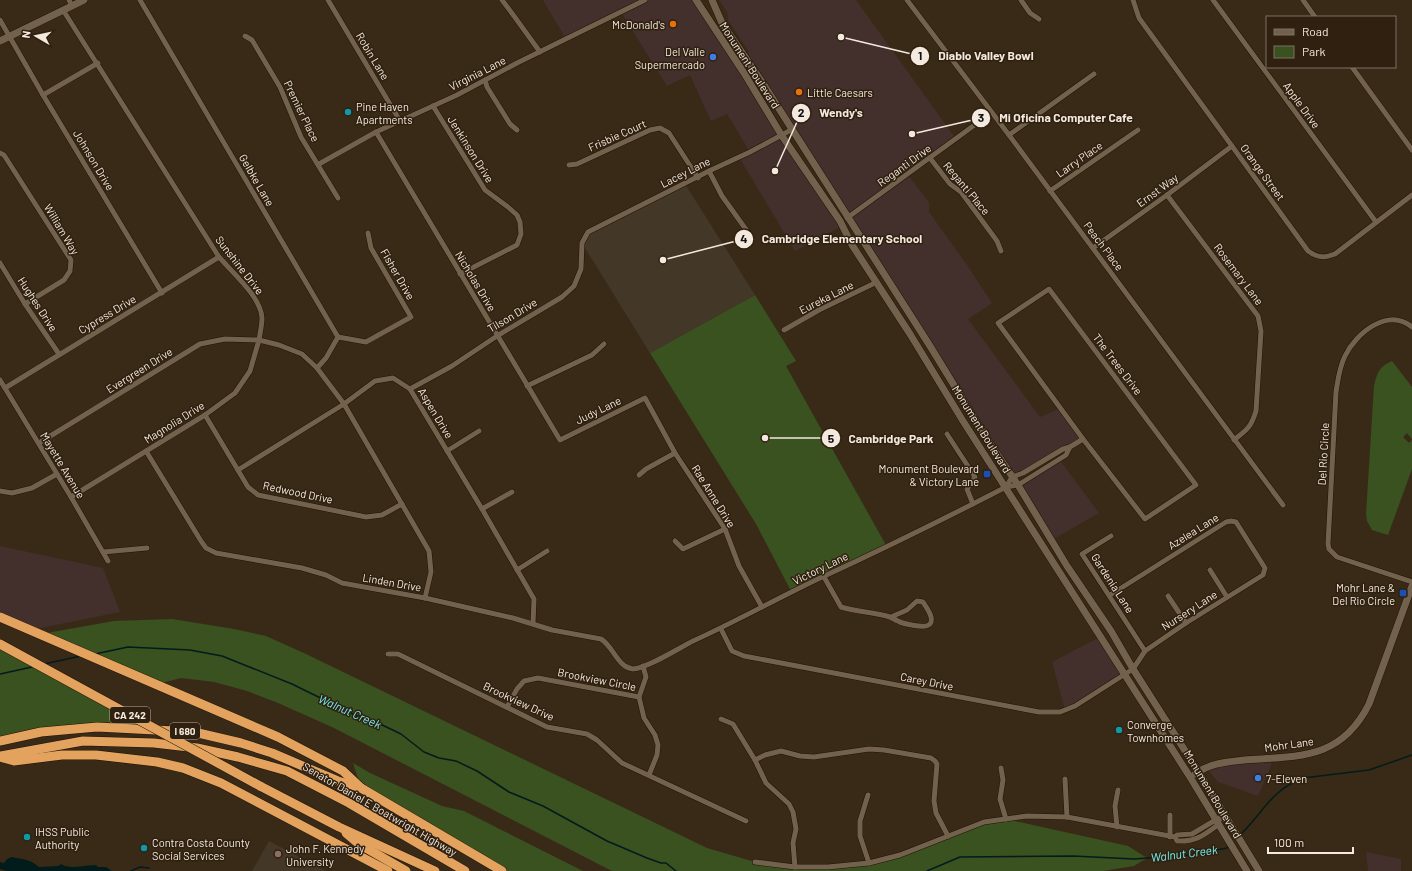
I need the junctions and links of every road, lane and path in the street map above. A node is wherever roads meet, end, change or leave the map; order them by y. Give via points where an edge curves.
1 (84, 0) edge
2 (140, 0) edge
3 (328, 0) edge
4 (502, 0) edge
5 (645, 0) edge
6 (696, 0) edge
7 (712, 0) edge
8 (907, 0) edge
9 (1021, 0) edge
10 (1133, 0) edge
11 (1213, 0) edge
12 (1303, 0) edge
13 (70, 3) edge
14 (63, 10) junction
15 (1314, 16) edge
16 (1038, 19) dead end
17 (0, 20) edge
18 (9, 36) junction
19 (245, 36) dead end
20 (0, 41) edge
21 (540, 52) junction
22 (98, 63) junction
23 (1353, 68) edge
24 (1094, 74) dead end
25 (485, 80) junction
26 (43, 95) junction
27 (433, 106) junction
28 (991, 113) junction
29 (400, 121) junction
30 (517, 130) dead end
31 (791, 130) junction
32 (1138, 130) dead end
33 (376, 132) junction
34 (1009, 135) junction
35 (782, 136) junction
36 (1232, 146) junction
37 (1412, 150) edge
38 (0, 153) edge
39 (930, 158) junction
40 (319, 164) junction
41 (569, 165) dead end
42 (709, 171) junction
43 (698, 178) junction
44 (1050, 191) junction
45 (1168, 195) junction
46 (1412, 195) edge
47 (338, 198) dead end
48 (847, 218) junction
49 (1376, 222) junction
50 (588, 232) joint
51 (368, 234) dead end
52 (750, 235) dead end
53 (1093, 248) junction
54 (1001, 251) dead end
55 (219, 257) junction
56 (0, 263) edge
57 (460, 274) junction
58 (877, 282) junction
59 (162, 293) junction
60 (25, 304) junction
61 (1412, 327) edge
62 (784, 330) dead end
63 (497, 336) junction
64 (338, 337) junction
65 (259, 340) junction
66 (604, 344) dead end
67 (59, 354) junction
68 (317, 368) junction
69 (0, 380) edge
70 (527, 386) junction
71 (5, 388) junction
72 (410, 389) junction
73 (645, 398) joint
74 (344, 404) junction
75 (205, 415) junction
76 (479, 431) dead end
77 (947, 434) dead end
78 (1083, 438) junction
79 (560, 440) joint
80 (1234, 440) junction
81 (39, 443) junction
82 (1070, 447) junction
83 (146, 451) junction
84 (447, 451) junction
85 (675, 453) junction
86 (238, 470) junction
87 (57, 474) junction
88 (639, 475) dead end
89 (1012, 477) junction
90 (1018, 485) junction
91 (1006, 486) junction
92 (0, 491) edge
93 (512, 492) dead end
94 (71, 497) junction
95 (402, 504) junction
96 (973, 504) junction
97 (1283, 505) dead end
98 (482, 509) junction
99 (725, 529) junction
100 (1111, 536) dead end
101 (675, 541) dead end
102 (147, 548) dead end
103 (548, 551) dead end
104 (103, 552) junction
105 (108, 561) dead end
106 (517, 570) junction
107 (1210, 570) dead end
108 (1263, 575) joint
109 (824, 577) junction
110 (1412, 582) edge
111 (1412, 586) edge
112 (1110, 595) junction
113 (1168, 596) dead end
114 (1227, 597) junction
115 (425, 598) junction
116 (762, 607) junction
117 (0, 617) edge
118 (891, 617) junction
119 (1186, 623) junction
120 (533, 624) junction
121 (721, 629) junction
122 (0, 644) edge
123 (1145, 651) junction
124 (388, 654) dead end
125 (644, 666) junction
126 (1133, 669) junction
127 (1125, 674) junction
128 (639, 697) junction
129 (507, 707) junction
130 (721, 719) dead end
131 (0, 741) edge
132 (0, 756) edge
133 (755, 760) junction
134 (1001, 768) dead end
135 (1198, 771) junction
136 (649, 775) junction
137 (1190, 777) junction
138 (1065, 779) dead end
139 (361, 788) junction
140 (1118, 790) dead end
141 (868, 795) dead end
142 (1170, 815) dead end
143 (1067, 817) junction
144 (1006, 819) junction
145 (1227, 820) junction
146 (746, 821) dead end
147 (1217, 822) junction
148 (339, 827) junction
149 (1117, 827) junction
150 (948, 836) junction
151 (1172, 837) junction
152 (755, 862) dead end
153 (869, 863) junction
154 (795, 867) junction
155 (388, 871) edge
156 (406, 871) edge
157 (435, 871) edge
158 (465, 871) edge
159 (502, 871) edge
160 (1247, 871) edge
161 (1259, 871) edge

1 - 13 main road
2 - 64 street, Gelbke Lane
3 - 29 street, Robin Lane
4 - 21 street
5 - 21 street, Virginia Lane
6 - 35 main road, Monument Boulevard
7 - 31 main road, Monument Boulevard via 722,23
8 - 28 street, Peach Place
9 - 16 street
10 - 36 street, Orange Street via 1139,18
11 - 49 street, Apple Drive
12 - 15 street
13 - 14 main road
14 - 18 main road
14 - 22 street, Sunshine Drive
17 - 18 street, Johnson Drive
18 - 20 main road
18 - 26 street, Johnson Drive
19 - 40 street, Premier Place via 252,40 280,87 301,136
21 - 25 street, Virginia Lane
22 - 26 street
22 - 55 street, Sunshine Drive
23 - 37 street
24 - 34 street
25 - 27 street, Virginia Lane
25 - 30 street via 510,124
26 - 59 street, Johnson Drive
27 - 29 street, Virginia Lane
27 - 57 street, Jenkinson Drive via 485,190 517,215 520,222 521,234 516,245
28 - 34 street, Peach Place
28 - 39 street, Reganti Drive
29 - 33 street, Virginia Lane
31 - 35 street, Lacey Lane
31 - 48 main road, Monument Boulevard
32 - 44 street, Larry Place
33 - 40 street, Virginia Lane
33 - 57 street, Nicholas Drive
34 - 44 street, Peach Place
35 - 42 street, Lacey Lane
35 - 58 main road, Monument Boulevard via 840,221 852,245
36 - 45 street, Ernst Way
36 - 49 street, Orange Street via 1308,251 1314,255 1326,258 1335,254
38 - 60 street, William Way via 4,155 70,260 70,271 64,280
39 - 48 street, Reganti Drive
39 - 54 street, Reganti Place via 950,184 961,192 997,241
40 - 47 street, Premier Place
41 - 43 street, Frisbie Court via 577,164 650,130 660,128 669,133
42 - 43 street, Lacey Lane
42 - 52 street via 722,196
43 - 50 street, Lacey Lane
44 - 53 street, Peach Place
45 - 53 street, Ernst Way
45 - 80 street, Rosemary Lane via 1260,322 1256,411 1249,429
46 - 49 street, Orange Street
48 - 89 main road, Monument Boulevard
50 - 63 street, Tilson Drive via 582,243 581,269 574,286 562,297
51 - 64 street, Fisher Drive via 371,248 411,317 366,342
53 - 80 street, Peach Place
55 - 59 street, Cypress Drive
55 - 65 street, Sunshine Drive via 250,292 258,306 262,318
56 - 60 street, Hughes Drive
57 - 63 street, Nicholas Drive
58 - 62 street, Eureka Lane
58 - 91 main road, Monument Boulevard
59 - 67 street, Cypress Drive
60 - 67 street, Hughes Drive
61 - 110 street, Del Rio Circle via 1398,320 1379,322 1353,342 1344,357 1336,392 1328,544 1329,549 1337,557
63 - 70 street, Nicholas Drive
63 - 72 street, Tilson Drive via 452,366
64 - 68 street
65 - 68 street via 302,354
65 - 75 street, Magnolia Drive via 250,371 235,393
65 - 81 street, Evergreen Drive via 225,339 200,344
66 - 70 street via 592,355
67 - 71 street, Cypress Drive
68 - 74 street
69 - 71 street, Mayette Avenue
70 - 79 street, Nicholas Drive
71 - 81 street, Mayette Avenue
72 - 74 street, Aspen Drive via 393,378 375,381
72 - 84 street, Aspen Drive
73 - 79 street, Judy Lane
73 - 85 street, Rae Anne Drive
74 - 86 street, Aspen Drive
74 - 95 street
75 - 83 street, Magnolia Drive
75 - 86 street, Redwood Drive
76 - 84 street
77 - 96 street via 975,477 967,489
78 - 78 street, The Trees Drive via 998,323 1049,289 1196,484 1146,519
78 - 82 street
80 - 97 street, Peach Place
81 - 87 street, Mayette Avenue
82 - 89 street
82 - 90 street via 1066,455
83 - 94 street, Magnolia Drive
83 - 115 street, Linden Drive via 206,548 216,553 302,568 342,583
84 - 98 street, Aspen Drive
85 - 88 street
85 - 99 street, Rae Anne Drive
86 - 95 street, Redwood Drive via 248,487 258,495 366,517 382,515
87 - 92 street via 32,488 12,493
87 - 94 street, Mayette Avenue
89 - 90 main road, Monument Boulevard
89 - 91 street
90 - 91 street
90 - 126 main road, Monument Boulevard
91 - 96 street, Victory Lane
91 - 127 main road, Monument Boulevard
93 - 98 street
94 - 104 street, Mayette Avenue
95 - 115 street via 429,551 431,572
96 - 109 street, Victory Lane
98 - 106 street, Aspen Drive
99 - 101 street via 683,549
99 - 116 street, Rae Anne Drive via 740,566
100 - 112 street, Gardenia Lane via 1082,554
102 - 104 street
103 - 106 street
104 - 105 street, Mayette Avenue
106 - 120 street, Aspen Drive via 534,599
107 - 114 street
108 - 112 street, Azelea Lane via 1264,568 1236,522 1231,521
108 - 114 street, Nursery Lane
109 - 116 street, Victory Lane
109 - 118 street via 841,606
111 - 135 main road, Mohr Lane via 1370,704 1360,720 1344,737 1330,747 1314,753 1220,763
112 - 123 street, Gardenia Lane
113 - 119 street
114 - 119 street, Nursery Lane
115 - 120 street, Linden Drive
116 - 121 street, Victory Lane
117 - 139 highway via 291,744 344,771
118 - 118 street via 898,622 922,627 926,627 932,620 923,602 920,601
119 - 123 street, Nursery Lane
120 - 125 street, Linden Drive via 601,639 627,668
121 - 125 street, Victory Lane
121 - 127 street, Carey Drive via 732,651 744,656 1039,712 1060,712 1075,706
122 - 148 highway, CA 242, bridge
123 - 126 street, Nursery Lane
124 - 129 street, Brookview Drive via 398,654
125 - 128 street via 646,677
126 - 127 street, Carey Drive
126 - 135 main road, Monument Boulevard
127 - 137 main road, Monument Boulevard
128 - 129 street, Brookview Circle via 538,678 524,681
128 - 136 street, Brookview Circle via 644,718 658,745
129 - 136 street, Brookview Drive via 547,727 587,734 622,763
130 - 133 street via 733,724
131 - 139 highway, Senator Daniel E Boatwright Highway / I 680 via 41,732 98,727 194,732 272,753
132 - 155 highway via 14,761 96,754 183,768 221,782
132 - 158 highway, Senator Daniel E Boatwright Highway / I 680 via 83,741 133,741 176,745 238,756 287,771 349,803
133 - 150 street via 764,755 781,752 814,757 869,749 931,758 937,764 934,801 936,813
133 - 154 street via 766,783 789,804 793,812 796,829 793,844
134 - 144 street via 1003,780 1000,799
135 - 137 main road, Mohr Lane
135 - 145 main road, Monument Boulevard
136 - 146 street, Brookview Drive
137 - 147 main road, Monument Boulevard
138 - 143 street
139 - 159 highway, Senator Daniel E Boatwright Highway / I 680
140 - 149 street via 1114,806
141 - 153 street via 860,821 860,836
142 - 151 street
143 - 144 street via 1027,816
143 - 149 street
144 - 150 street via 984,822
145 - 147 street via 1219,818
145 - 161 main road, Monument Boulevard
147 - 151 street via 1192,834
147 - 160 main road, Monument Boulevard
148 - 156 highway via 359,844
148 - 157 highway, CA 242
149 - 151 street
150 - 153 street via 900,855
152 - 154 street
153 - 154 street

